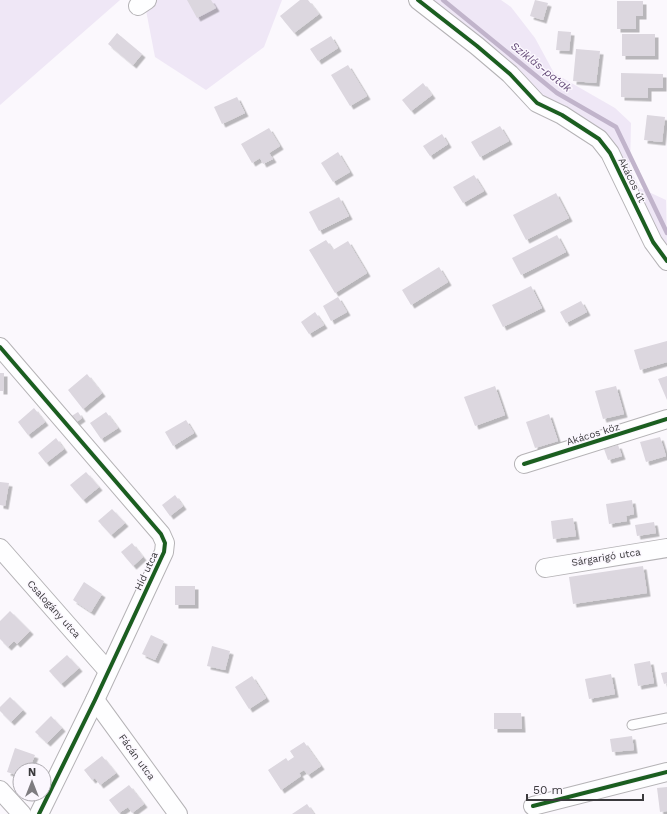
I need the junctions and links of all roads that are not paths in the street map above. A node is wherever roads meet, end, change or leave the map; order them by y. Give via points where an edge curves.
1 (418, 0) edge
2 (667, 261) edge
3 (0, 347) edge
4 (667, 419) edge
5 (524, 464) dead end
6 (0, 548) edge
7 (667, 548) edge
8 (545, 568) dead end
9 (108, 670) junction
10 (95, 700) junction
11 (667, 718) edge
12 (632, 724) dead end
13 (667, 772) edge
14 (0, 790) edge
15 (533, 806) dead end
16 (22, 814) edge
17 (39, 814) edge
18 (178, 814) edge

1 - 2 street, Akácos út via 504,69 537,103 562,115 599,140 610,153 653,242
3 - 9 street, Híd utca via 161,534 165,543 164,552
4 - 5 street, Akácos köz
6 - 9 street, Csalogány utca
7 - 8 street, Sárgarigó utca
9 - 10 street, Híd utca
10 - 17 street, Híd utca
10 - 18 street, Fácán utca
11 - 12 lane
13 - 15 street
14 - 16 street

